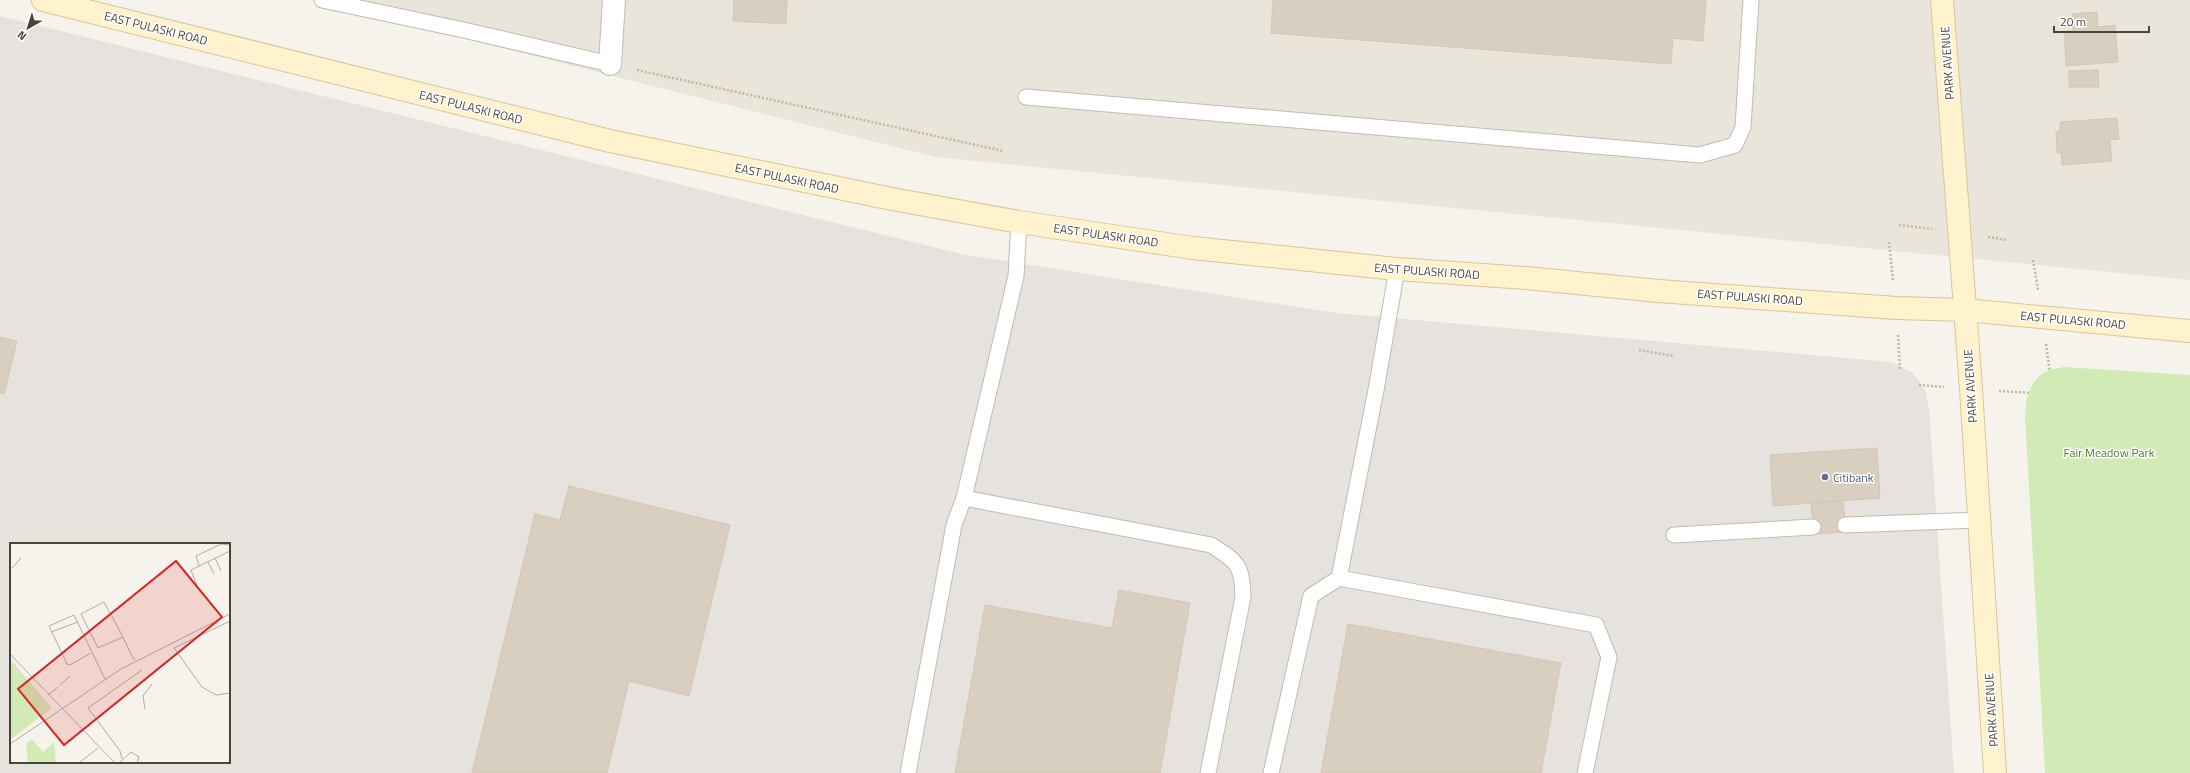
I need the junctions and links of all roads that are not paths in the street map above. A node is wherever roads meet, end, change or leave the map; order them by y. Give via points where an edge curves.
1 (43, 0) edge
2 (322, 0) edge
3 (614, 0) edge
4 (1750, 0) edge
5 (1942, 0) edge
6 (610, 64) joint
7 (1026, 97) dead end
8 (1019, 222) junction
9 (1397, 269) junction
10 (1965, 310) junction
11 (2190, 331) edge
12 (964, 498) junction
13 (1979, 520) junction
14 (1845, 525) dead end
15 (1814, 527) dead end
16 (1674, 535) dead end
17 (1339, 578) junction
18 (908, 773) edge
19 (1208, 773) edge
20 (1271, 773) edge
21 (1585, 773) edge
22 (1995, 773) edge

1 - 8 main road, EAST PULASKI ROAD via 610,141 892,199
2 - 6 lane
3 - 6 street
4 - 7 lane via 1743,127 1735,145 1700,155
5 - 10 main road, PARK AVENUE
8 - 9 main road, EAST PULASKI ROAD via 1193,248
8 - 12 lane via 1016,276
9 - 10 main road, EAST PULASKI ROAD via 1817,302
9 - 17 lane
10 - 11 main road, EAST PULASKI ROAD
10 - 13 main road, PARK AVENUE
12 - 18 lane via 954,525
12 - 19 lane via 1211,545 1230,557 1242,573 1243,597
13 - 14 lane
13 - 22 main road, PARK AVENUE
15 - 16 lane
17 - 20 lane via 1311,596
17 - 21 lane via 1596,625 1609,657

